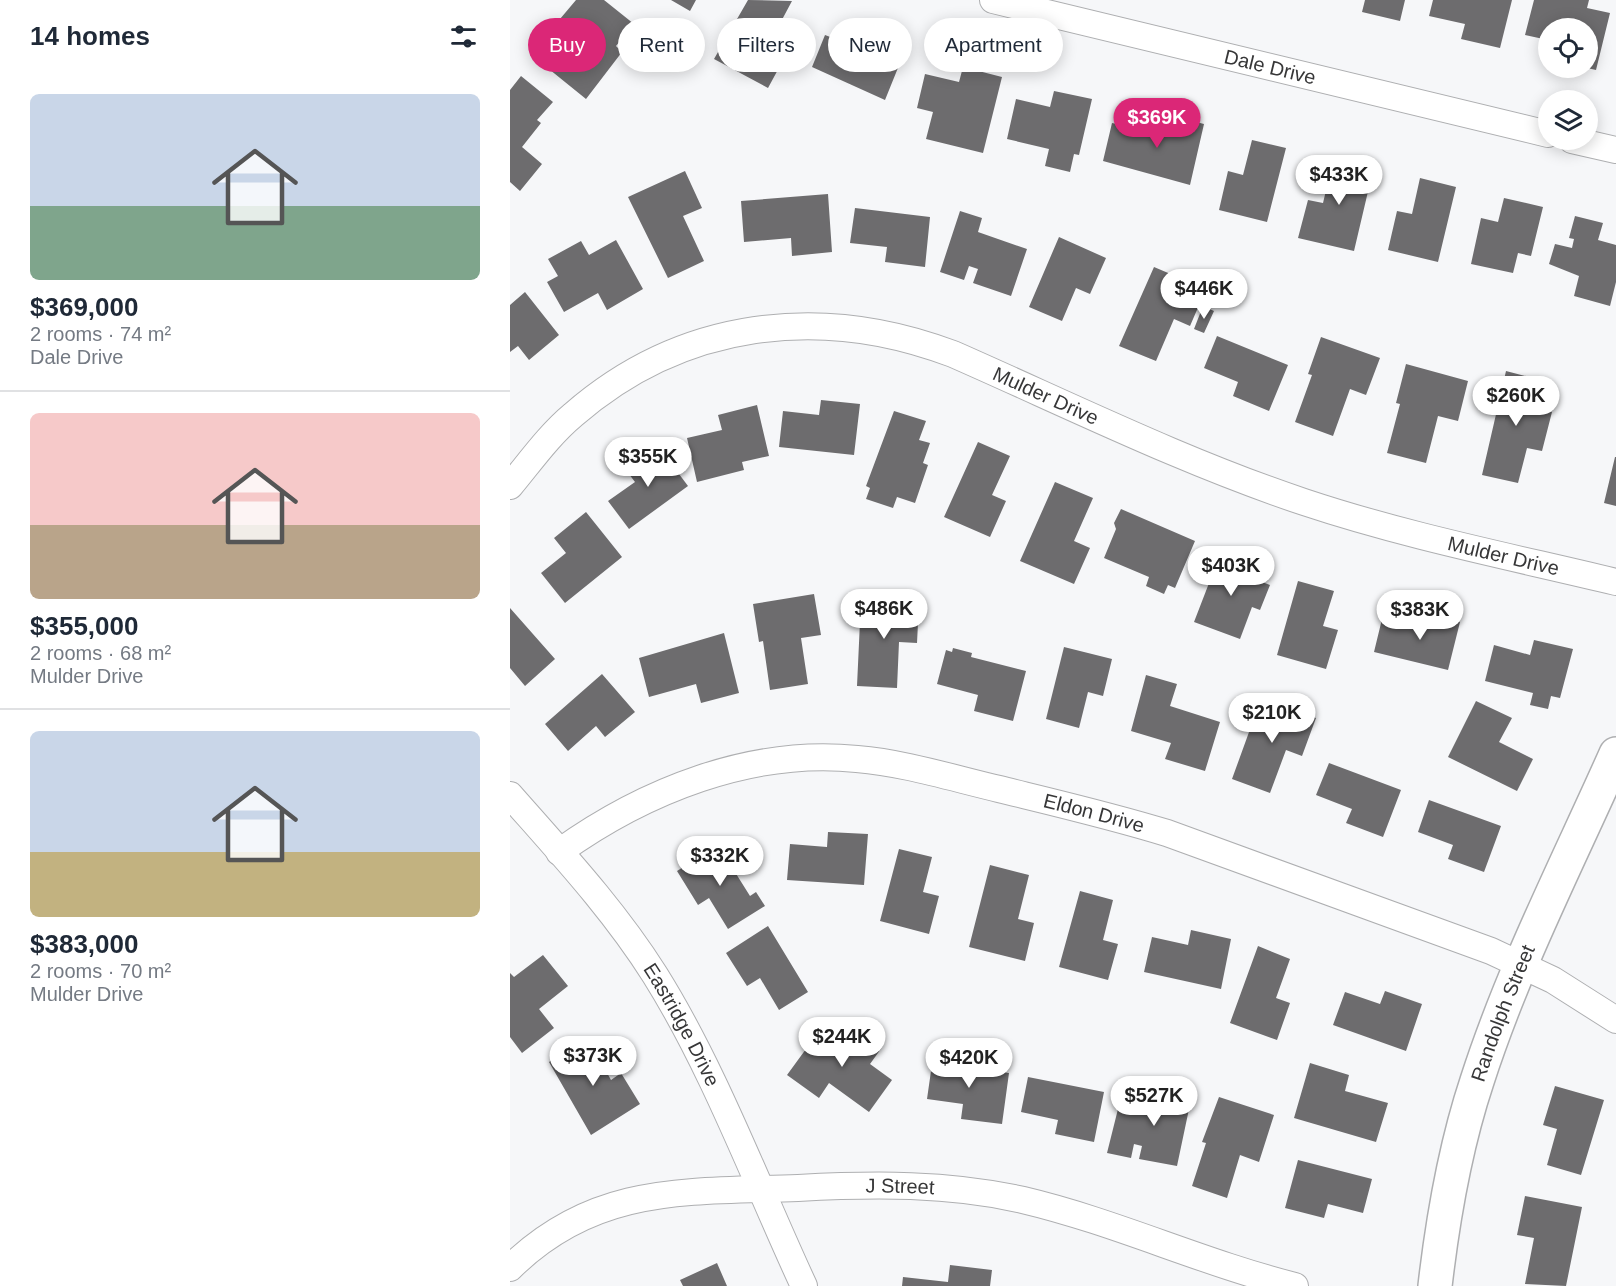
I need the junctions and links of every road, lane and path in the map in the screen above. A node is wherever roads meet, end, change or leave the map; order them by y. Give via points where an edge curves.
1 (993, 0) edge
2 (1538, 132) edge
3 (1598, 146) edge
4 (1616, 150) edge
5 (510, 486) edge
6 (1616, 582) edge
7 (1616, 754) edge
8 (510, 795) edge
9 (559, 852) junction
10 (1521, 964) junction
11 (1616, 1020) edge
12 (759, 1188) junction
13 (510, 1268) edge
14 (804, 1286) edge
15 (1295, 1286) edge
16 (1435, 1286) edge

1 - 2 street, Dale Drive
3 - 4 street
5 - 6 street, Mulder Drive via 573,415 611,386 659,360 717,338 768,327 845,326 919,341 953,354 1216,469 1302,501 1391,528
7 - 10 street, Randolph Street
8 - 9 street, Eastridge Drive
9 - 10 street, Eldon Drive via 620,813 715,774 800,759 879,761 1167,833
9 - 12 street, Eastridge Drive via 606,907 655,975 692,1041
10 - 11 street, Eldon Drive
10 - 16 street, Randolph Street via 1465,1119
12 - 13 street, J Street via 685,1191 630,1200 568,1225
12 - 14 street, Eastridge Drive
12 - 15 street, J Street via 885,1184 988,1193 1062,1210

